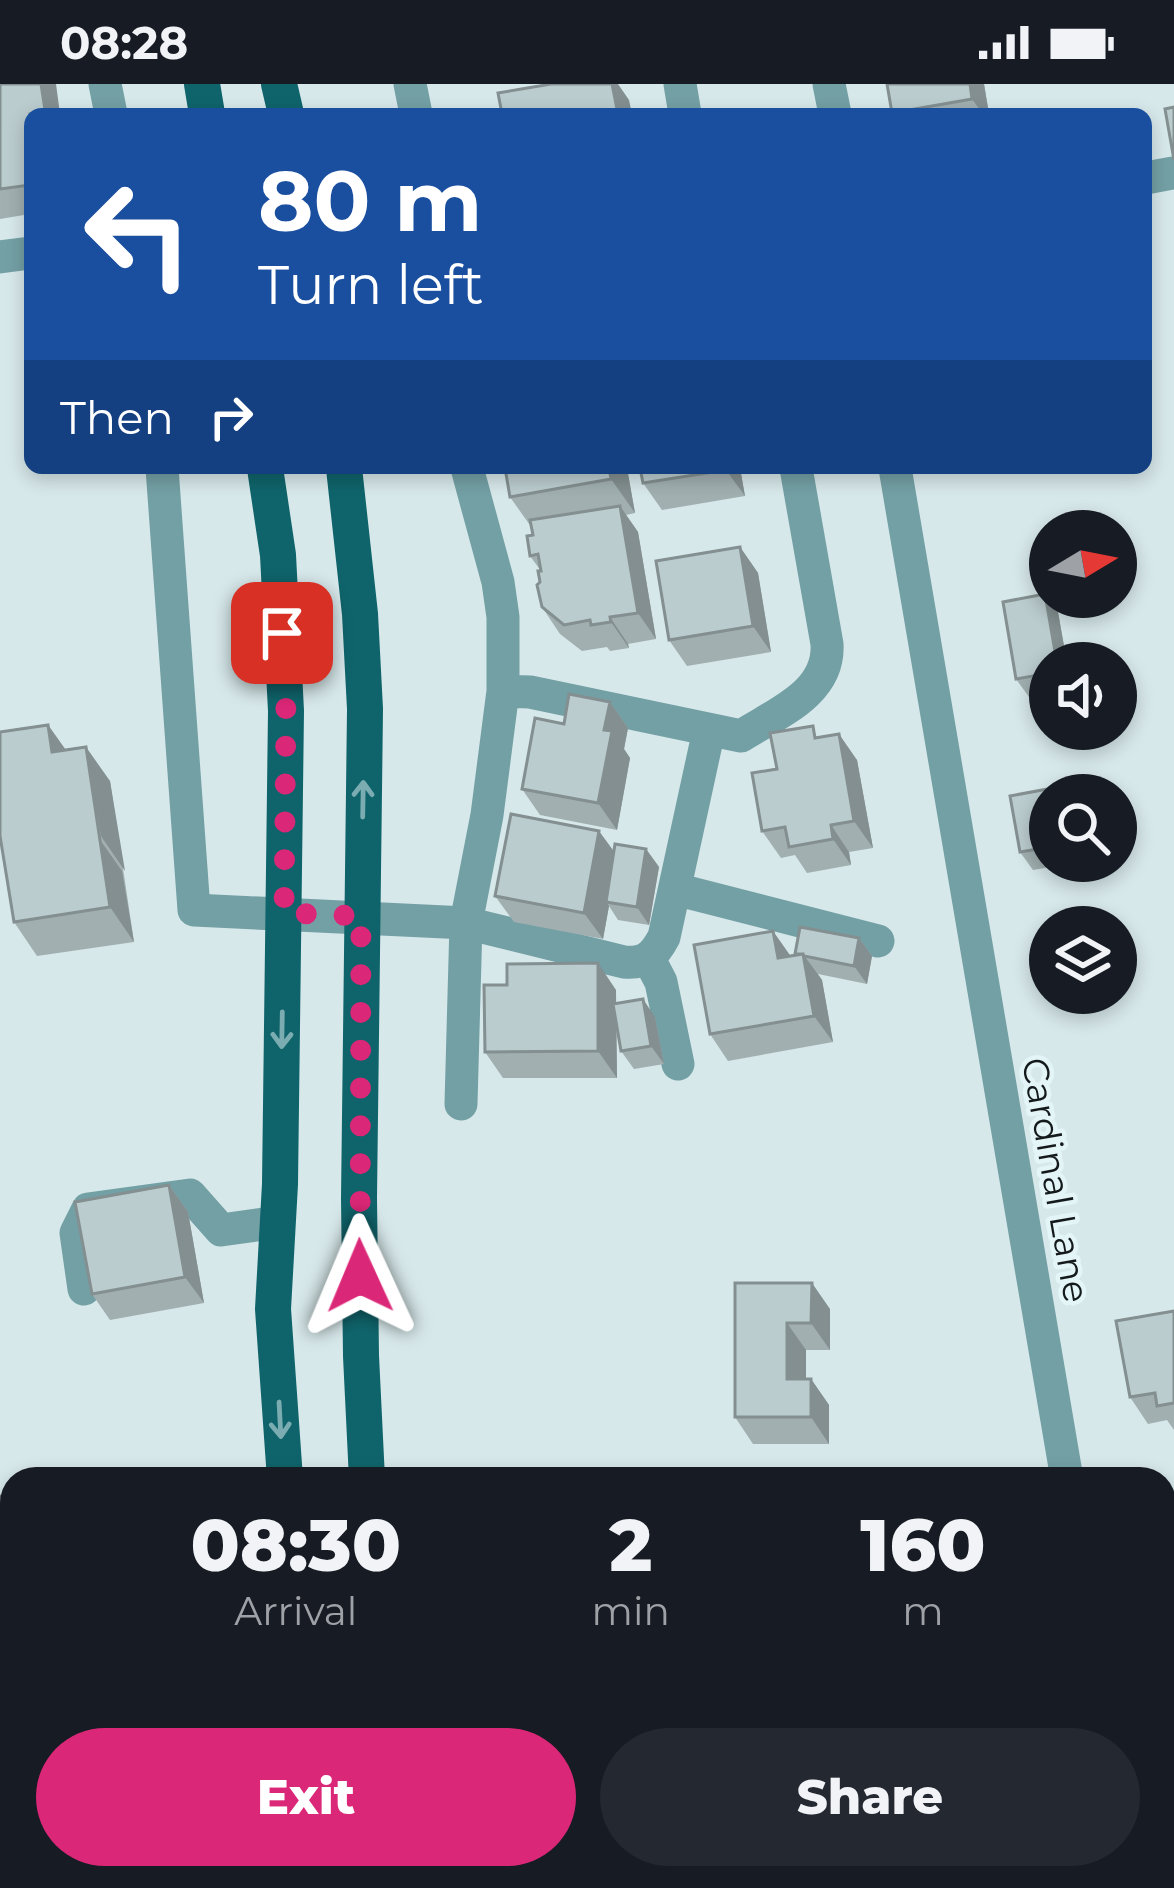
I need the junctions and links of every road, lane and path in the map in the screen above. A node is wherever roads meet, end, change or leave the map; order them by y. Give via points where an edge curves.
1 (162, 474) edge
2 (267, 474) edge
3 (345, 474) edge
4 (469, 474) edge
5 (797, 474) edge
6 (896, 474) edge
7 (503, 691) junction
8 (709, 730) junction
9 (674, 889) junction
10 (284, 913) junction
11 (361, 916) junction
12 (466, 923) junction
13 (878, 941) dead end
14 (649, 959) junction
15 (678, 1064) dead end
16 (461, 1104) dead end
17 (278, 1222) junction
18 (84, 1289) edge
19 (284, 1467) edge
20 (366, 1467) edge
21 (1065, 1467) edge

1 - 10 street via 194,910
2 - 10 main road via 286,711
11 -> 3 main road via 365,710
4 - 7 street via 498,582
5 - 8 street via 825,670 811,691 741,736
6 - 21 street, Cardinal Lane
7 - 8 street
7 - 12 street
8 - 9 street
9 - 13 street
9 - 14 street via 664,937
10 - 11 street
10 -> 17 main road
11 - 12 street
11 - 20 main road
12 - 14 street via 624,962
12 - 16 street
14 - 15 street
17 - 18 street via 221,1230 190,1195 88,1210 76,1233
17 -> 19 main road via 273,1309

